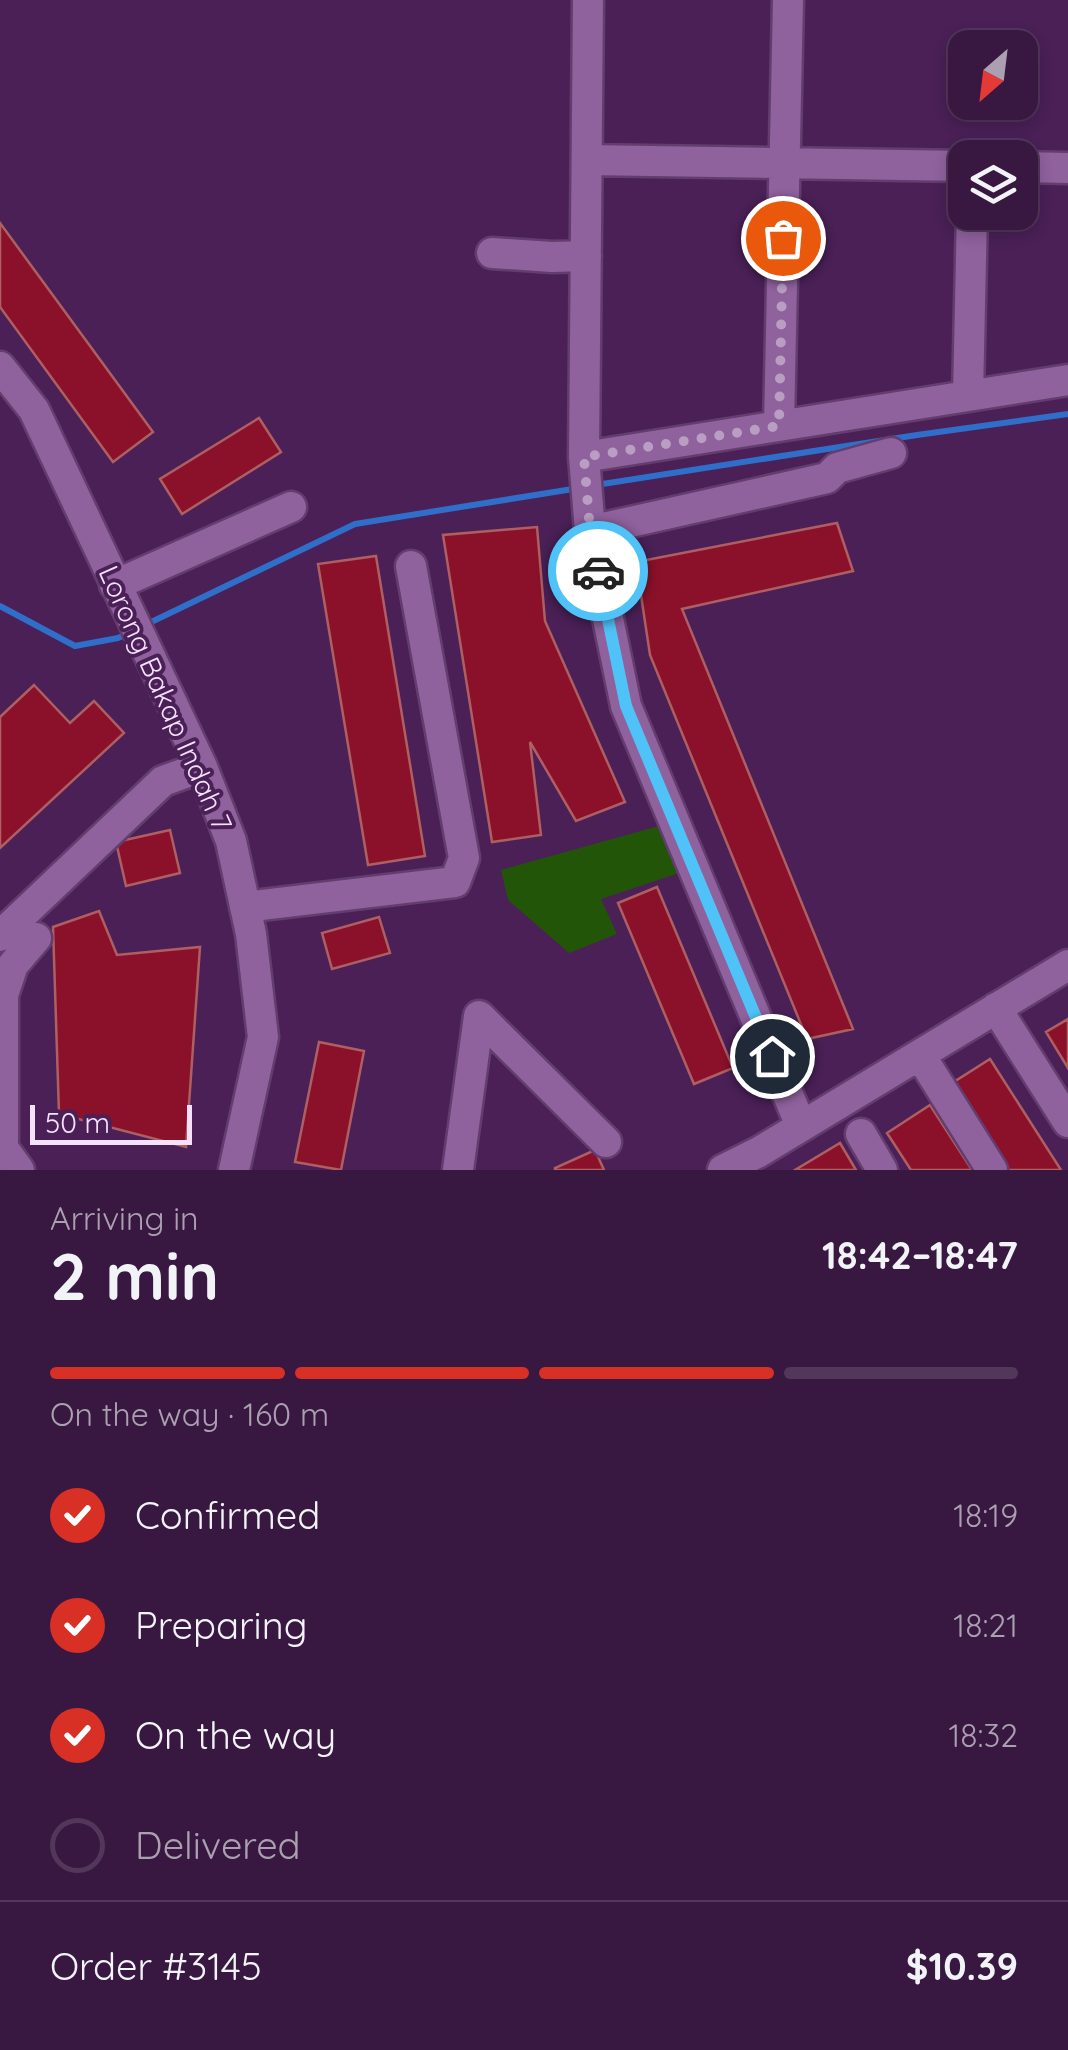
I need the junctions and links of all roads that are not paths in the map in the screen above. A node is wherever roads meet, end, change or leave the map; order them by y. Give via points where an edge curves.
1 (588, 0) edge
2 (788, 0) edge
3 (587, 160) junction
4 (785, 163) junction
5 (948, 166) edge
6 (1038, 168) edge
7 (1068, 168) edge
8 (972, 230) edge
9 (492, 252) dead end
10 (586, 256) junction
11 (0, 367) edge
12 (1068, 380) edge
13 (968, 396) junction
14 (779, 426) junction
15 (891, 453) dead end
16 (587, 491) junction
17 (291, 506) dead end
18 (410, 566) dead end
19 (115, 584) junction
20 (202, 767) junction
21 (245, 906) junction
22 (0, 936) edge
23 (36, 938) dead end
24 (1068, 965) edge
25 (996, 1008) junction
26 (920, 1055) junction
27 (1068, 1122) edge
28 (801, 1126) junction
29 (860, 1134) dead end
30 (606, 1142) dead end
31 (764, 1161) edge
32 (19, 1170) edge
33 (234, 1170) edge
34 (458, 1170) edge
35 (723, 1170) edge
36 (882, 1170) edge
37 (992, 1170) edge

1 - 3 street
2 - 4 street
3 - 4 street
3 - 10 street
4 - 5 street
4 - 14 street
6 - 7 street
8 - 13 street
9 - 10 street
10 - 16 street
11 - 19 street, Lorong Bakap Indah 7 via 34,410
12 - 13 street
13 - 14 street
14 - 16 street
15 - 16 street via 837,468 827,478
16 - 28 street via 626,706
17 - 19 street
18 - 21 street via 464,858 455,882
19 - 20 street, Lorong Bakap Indah 7
20 - 21 street, Lorong Bakap Indah 7 via 232,841
20 - 22 street via 162,781
21 - 33 street, Lorong Bakap Indah 7 via 263,1037
23 - 32 street via 13,965 3,995 3,1148
24 - 25 street
25 - 26 street
25 - 27 street
26 - 28 street
26 - 37 street
28 - 31 street
29 - 36 street
30 - 34 street via 480,1016
31 - 35 street

